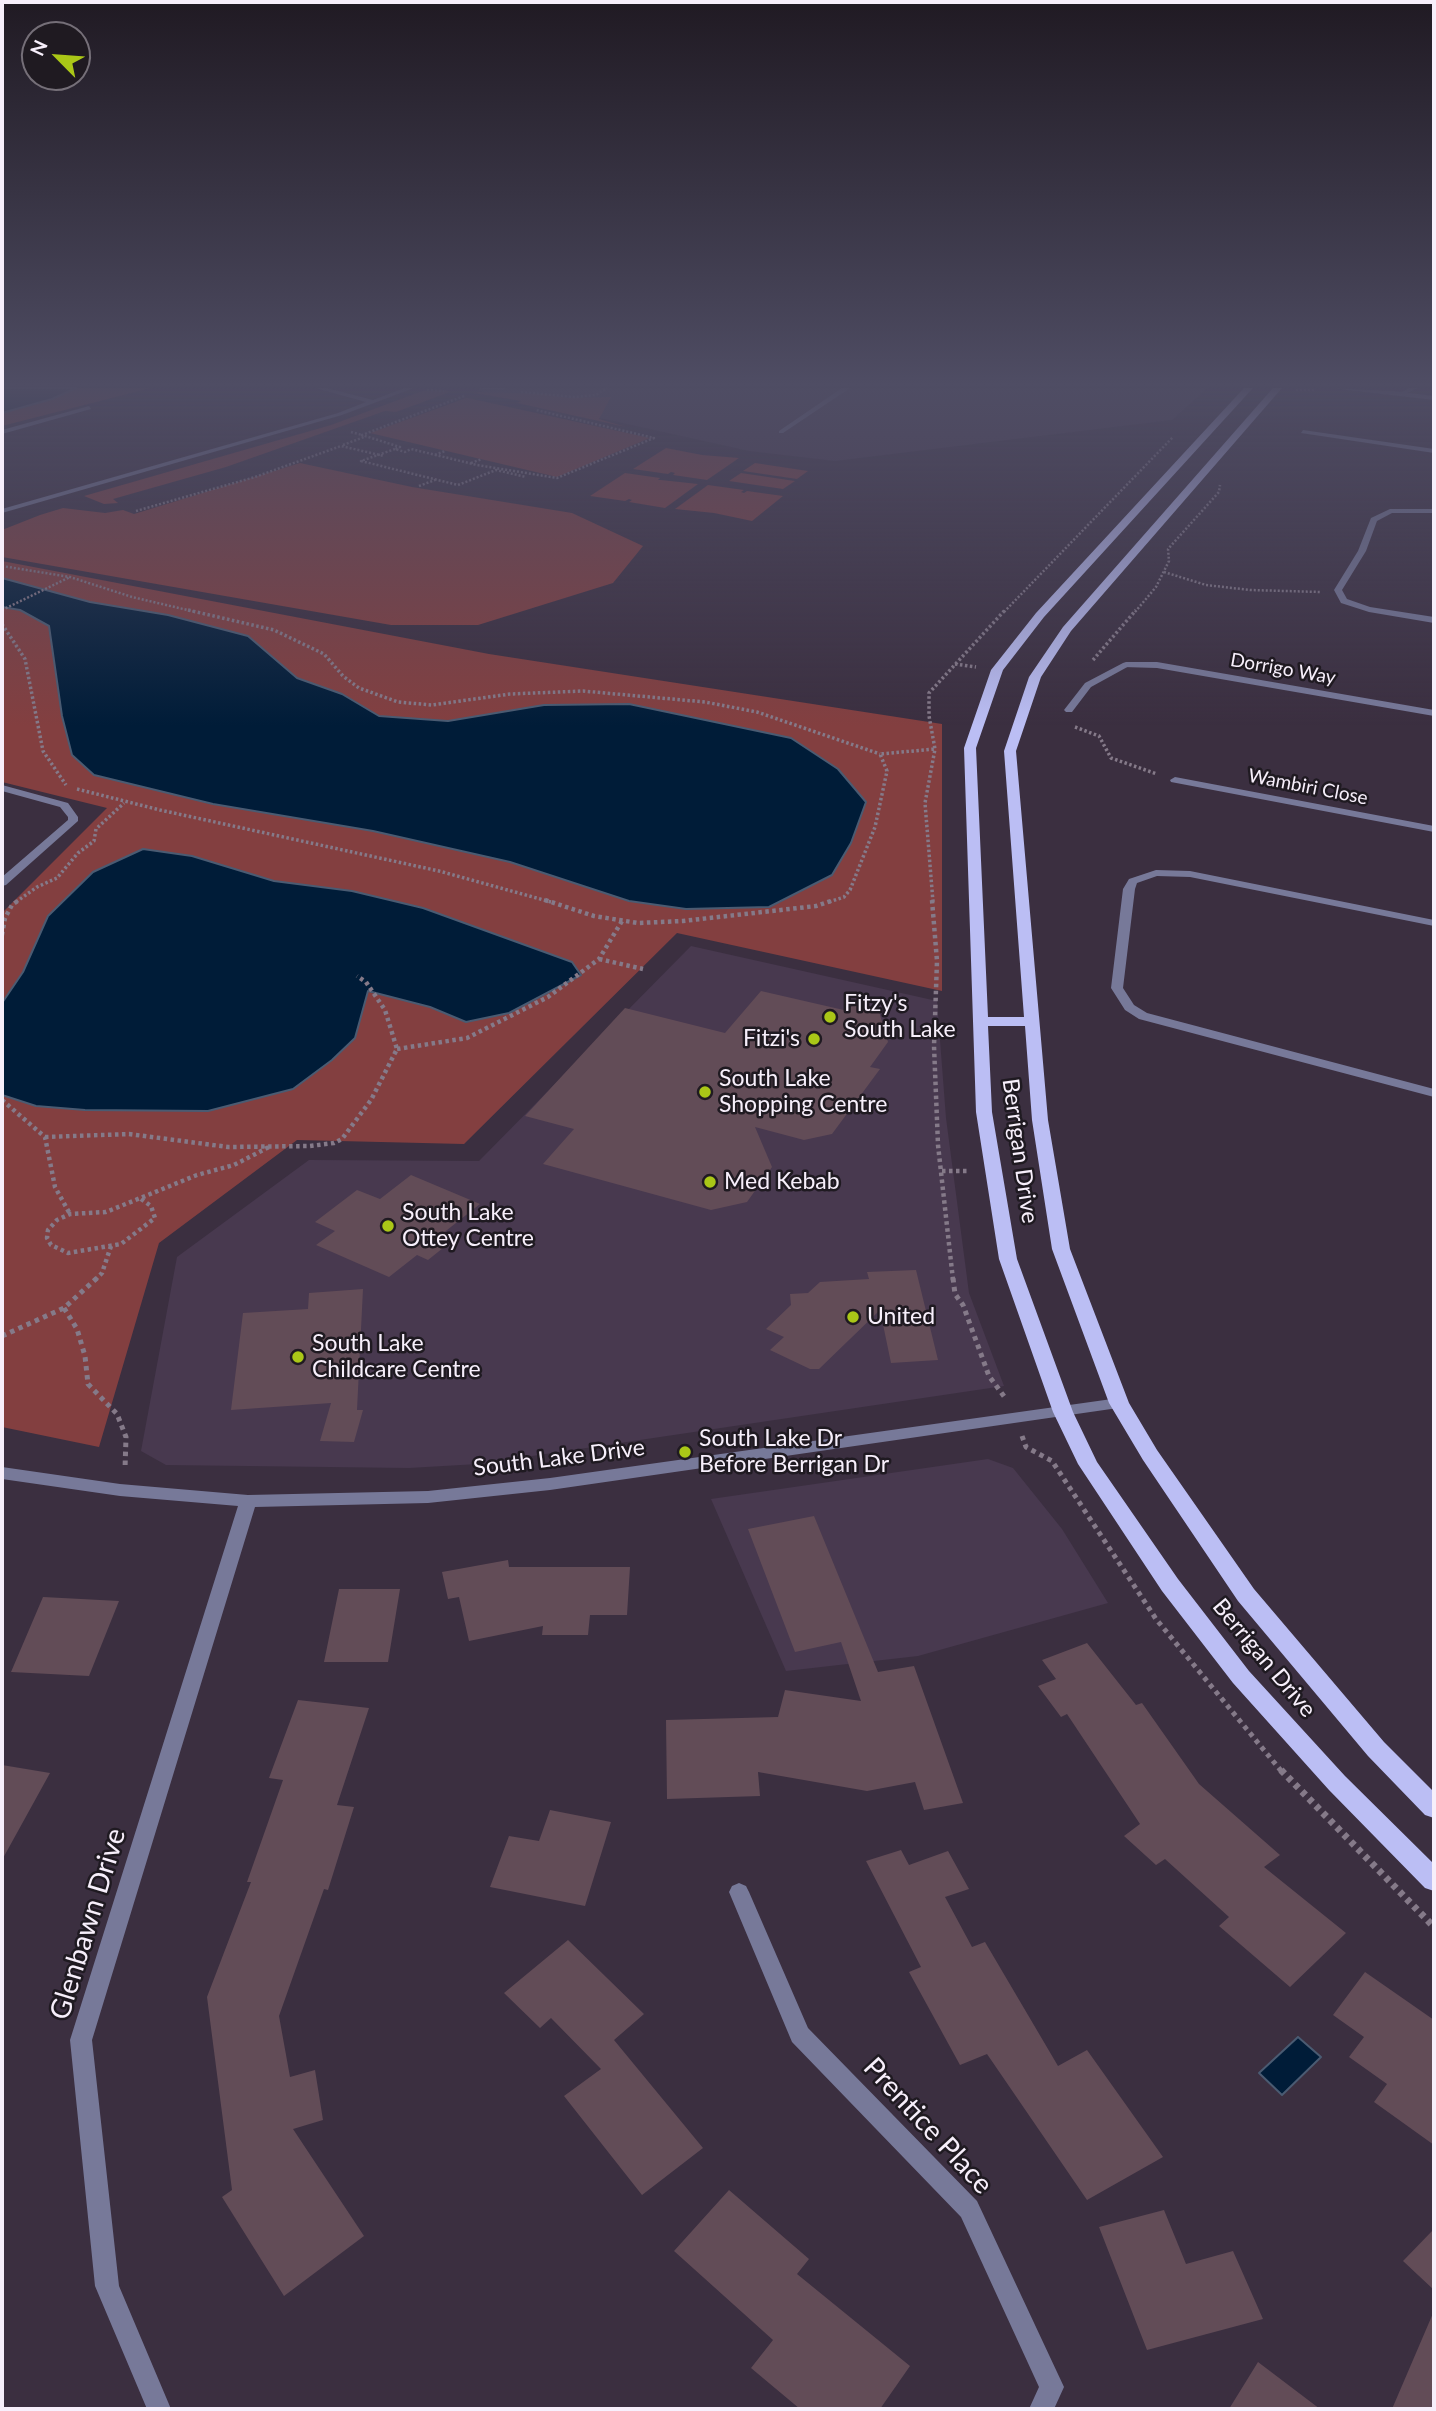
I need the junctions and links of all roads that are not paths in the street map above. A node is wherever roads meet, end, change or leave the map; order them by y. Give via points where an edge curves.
1 (38, 501) edge
2 (1145, 501) edge
3 (1184, 501) edge
4 (2, 511) edge
5 (1434, 511) edge
6 (1434, 620) edge
7 (1069, 710) dead end
8 (1434, 713) edge
9 (1175, 779) road end
10 (2, 788) edge
11 (1434, 829) edge
12 (2, 883) edge
13 (1434, 923) edge
14 (981, 1021) junction
15 (1032, 1022) junction
16 (1434, 1093) edge
17 (1119, 1403) junction
18 (1063, 1412) junction
19 (2, 1473) edge
20 (248, 1501) junction
21 (1434, 1808) edge
22 (1434, 1880) edge
23 (739, 1892) dead end
24 (159, 2409) edge
25 (1041, 2409) edge

1 - 4 street
2 - 14 main road, Berrigan Drive via 1040,615 997,670 970,748
3 - 15 main road, Berrigan Drive via 1067,629 1035,677 1010,751
5 - 6 street via 1390,511 1374,520 1362,551 1338,590 1343,601
7 - 8 street, Dorrigo Way via 1088,685 1126,665 1157,665
9 - 11 street, Wambiri Close
10 - 12 street via 64,805 73,821
13 - 16 street via 1189,874 1156,873 1133,881 1129,889 1117,988 1129,1007 1143,1016
14 - 15 main road
14 - 18 main road, Berrigan Drive via 984,1112 1009,1259
15 - 17 main road, Berrigan Drive via 1040,1120 1061,1249
17 - 18 street, South Lake Drive
17 - 21 main road, Berrigan Drive via 1157,1467 1246,1595 1376,1748
18 - 20 street, South Lake Drive via 550,1484 428,1497
18 - 22 main road, Berrigan Drive via 1088,1464 1124,1520 1241,1677 1345,1792
19 - 20 street, South Lake Drive via 120,1490
20 - 24 street, Glenbawn Drive via 82,2040 107,2286
23 - 25 street, Prentice Place via 800,2035 969,2208 1052,2387

